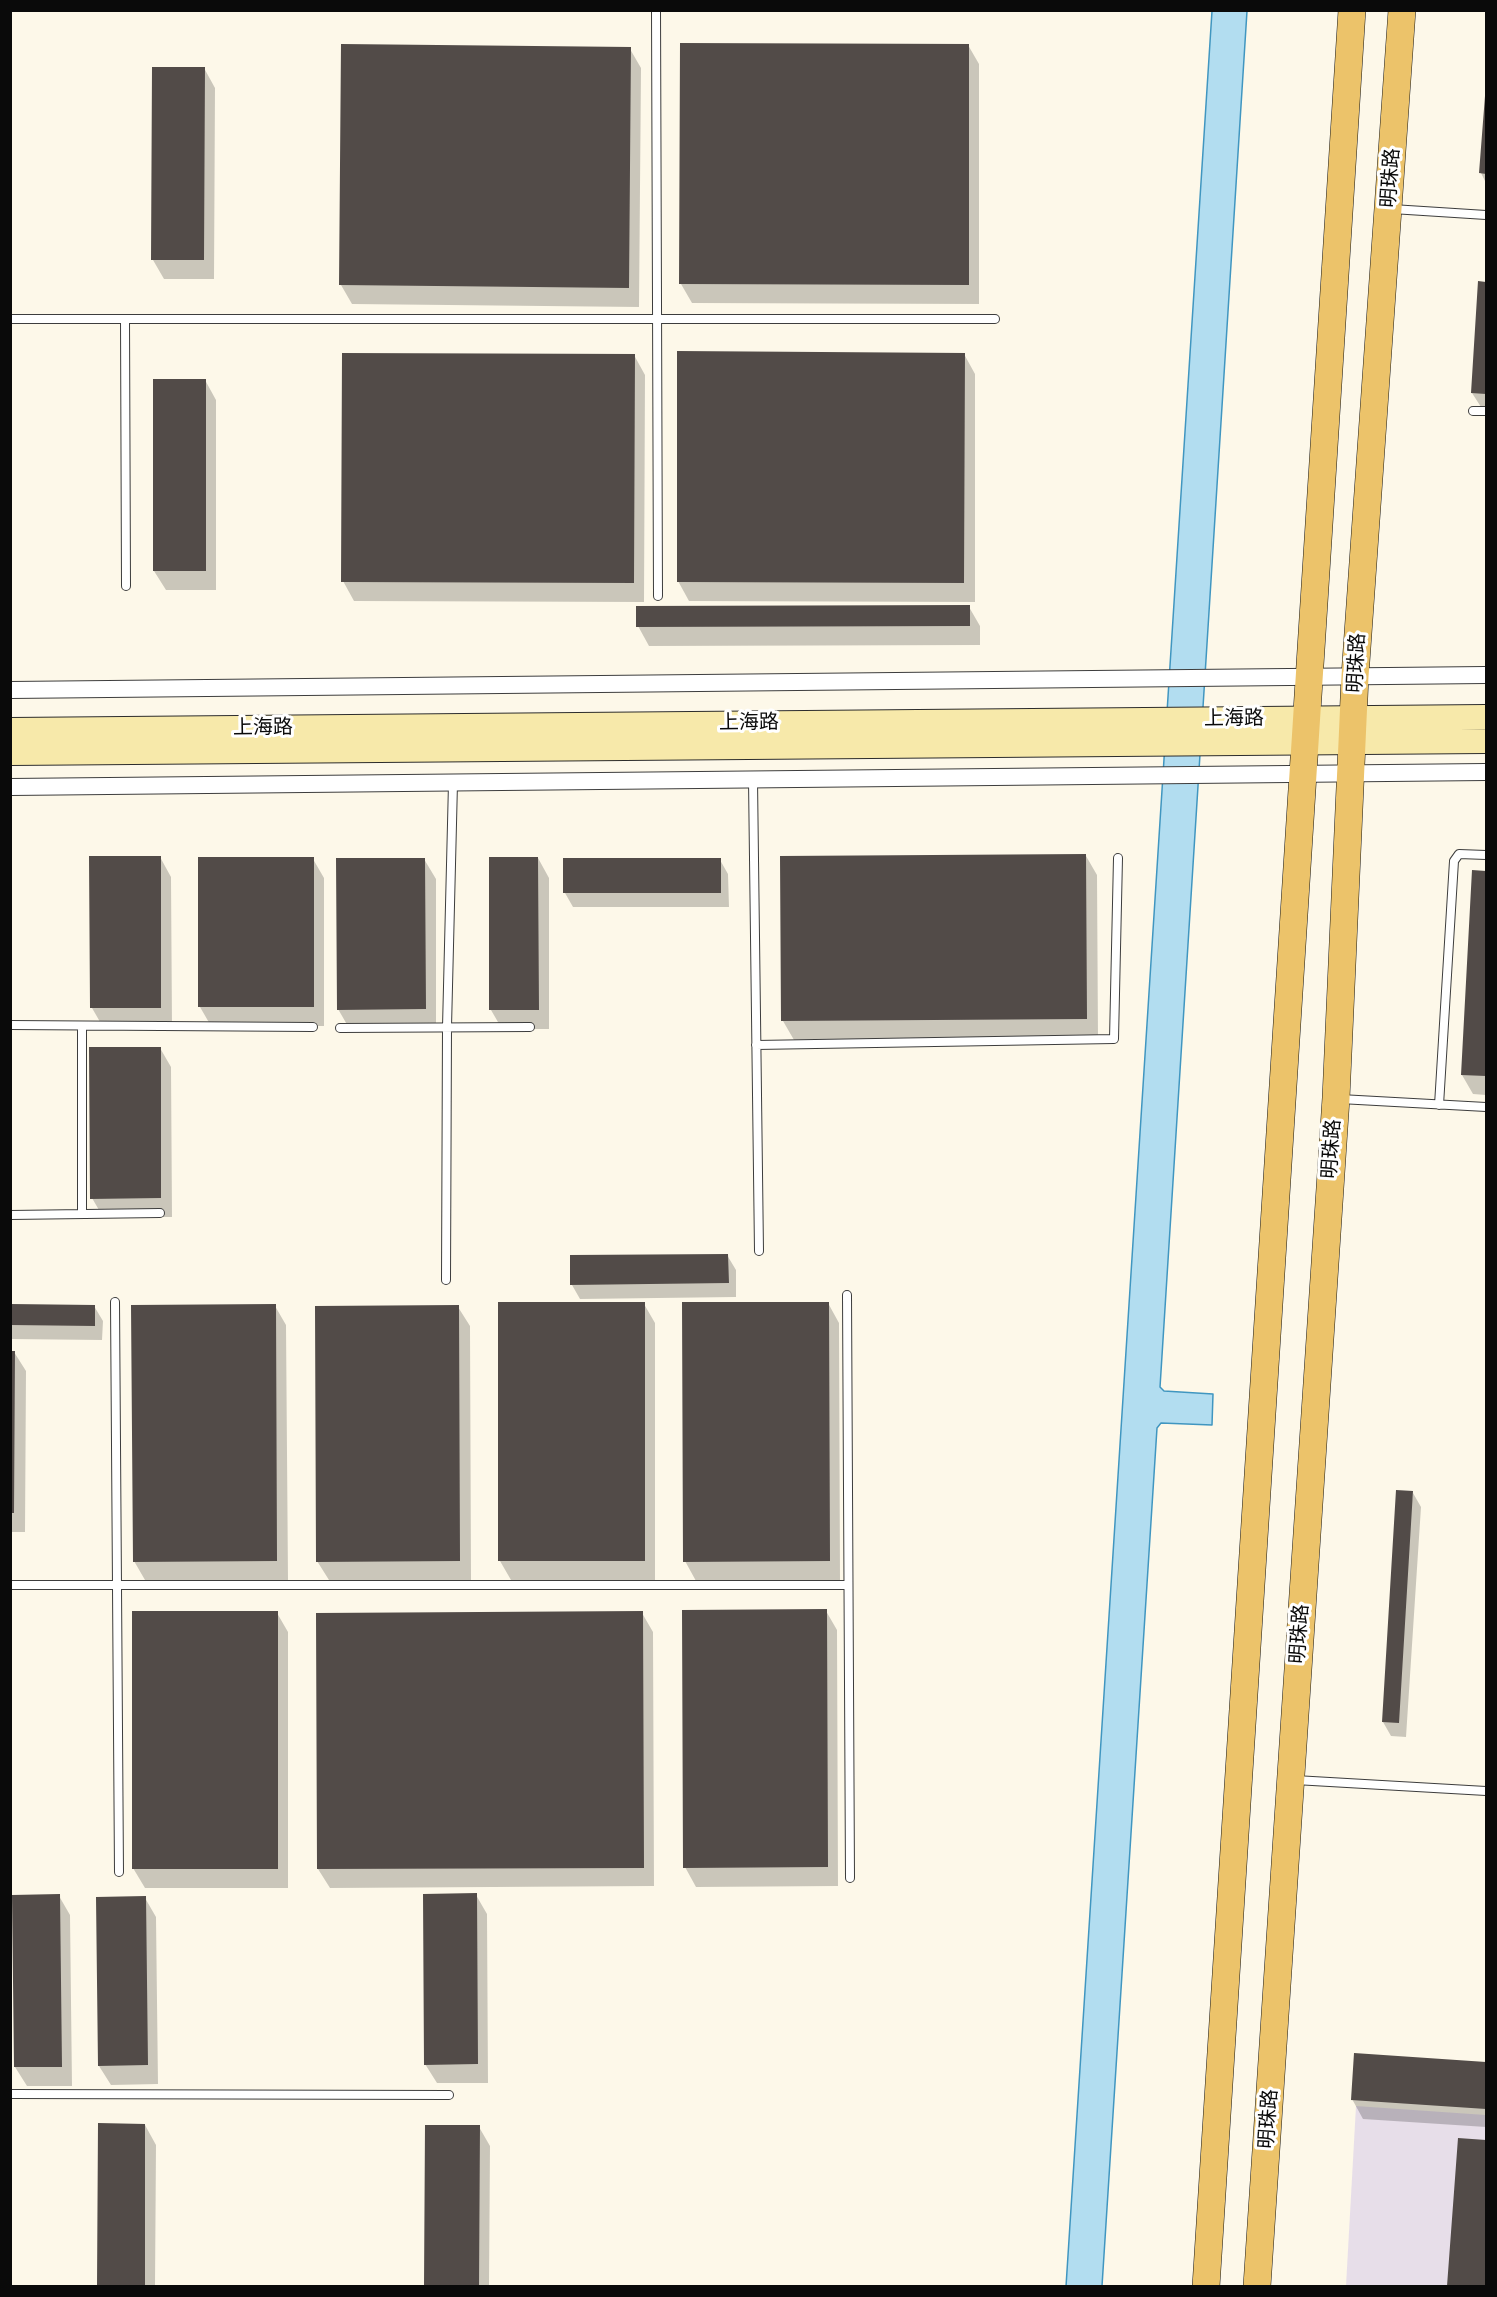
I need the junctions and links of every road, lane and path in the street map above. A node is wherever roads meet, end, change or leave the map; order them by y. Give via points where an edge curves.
1 (656, 10) edge
2 (1352, 10) edge
3 (1402, 10) edge
4 (1389, 209) junction
5 (1486, 215) edge
6 (10, 319) edge
7 (125, 319) junction
8 (657, 319) junction
9 (995, 319) dead end
10 (1473, 411) dead end
11 (1486, 411) edge
12 (126, 586) dead end
13 (658, 596) dead end
14 (1486, 675) edge
15 (1355, 676) junction
16 (1307, 677) junction
17 (10, 690) edge
18 (1486, 717) edge
19 (10, 730) edge
20 (1354, 730) junction
21 (1304, 731) junction
22 (1486, 741) edge
23 (10, 753) edge
24 (1486, 772) edge
25 (1352, 773) junction
26 (1301, 774) junction
27 (753, 780) junction
28 (453, 783) junction
29 (10, 787) edge
30 (1486, 855) edge
31 (1118, 858) dead end
32 (10, 1025) edge
33 (82, 1026) junction
34 (313, 1027) dead end
35 (530, 1027) dead end
36 (340, 1028) dead end
37 (447, 1028) junction
38 (756, 1045) junction
39 (1336, 1098) junction
40 (1439, 1105) junction
41 (1486, 1107) edge
42 (160, 1213) dead end
43 (10, 1215) edge
44 (82, 1215) junction
45 (759, 1251) dead end
46 (446, 1280) dead end
47 (847, 1295) dead end
48 (115, 1302) dead end
49 (10, 1585) edge
50 (117, 1585) junction
51 (848, 1585) junction
52 (1291, 1780) junction
53 (1486, 1791) edge
54 (119, 1872) dead end
55 (850, 1878) dead end
56 (10, 2094) edge
57 (449, 2095) dead end
58 (1206, 2286) edge
59 (1257, 2286) edge

1 - 8 lane
2 - 16 main road
3 - 4 main road, 明珠路
4 - 5 lane
4 - 15 main road, 明珠路
6 - 7 lane
7 - 8 lane
7 - 12 lane
8 - 9 lane
8 - 13 lane
10 - 11 lane
14 - 15 street
15 - 16 street
15 - 20 main road, 明珠路
16 - 17 street
16 - 21 main road
18 - 20 main road, 上海路
19 - 21 main road, 上海路
20 - 21 main road, 上海路
20 - 22 main road, 上海路
20 - 25 main road, 明珠路
21 - 23 main road, 上海路
21 - 26 main road
24 - 25 street
25 - 26 street
25 - 39 main road, 明珠路
26 - 27 street
26 - 58 main road
27 - 28 street
27 - 38 lane
28 - 29 street
28 - 37 lane
30 - 40 lane via 1459,854 1454,861
31 - 38 lane via 1114,1039
32 - 33 lane
33 - 34 lane
33 - 44 lane
35 - 37 lane
36 - 37 lane
37 - 46 lane
38 - 45 lane
39 - 40 lane
39 - 52 main road, 明珠路
40 - 41 lane
42 - 44 lane
43 - 44 lane
47 - 51 lane
48 - 50 lane
49 - 50 lane
50 - 51 lane
50 - 54 lane
51 - 55 lane
52 - 53 lane
52 - 59 main road, 明珠路
56 - 57 lane

